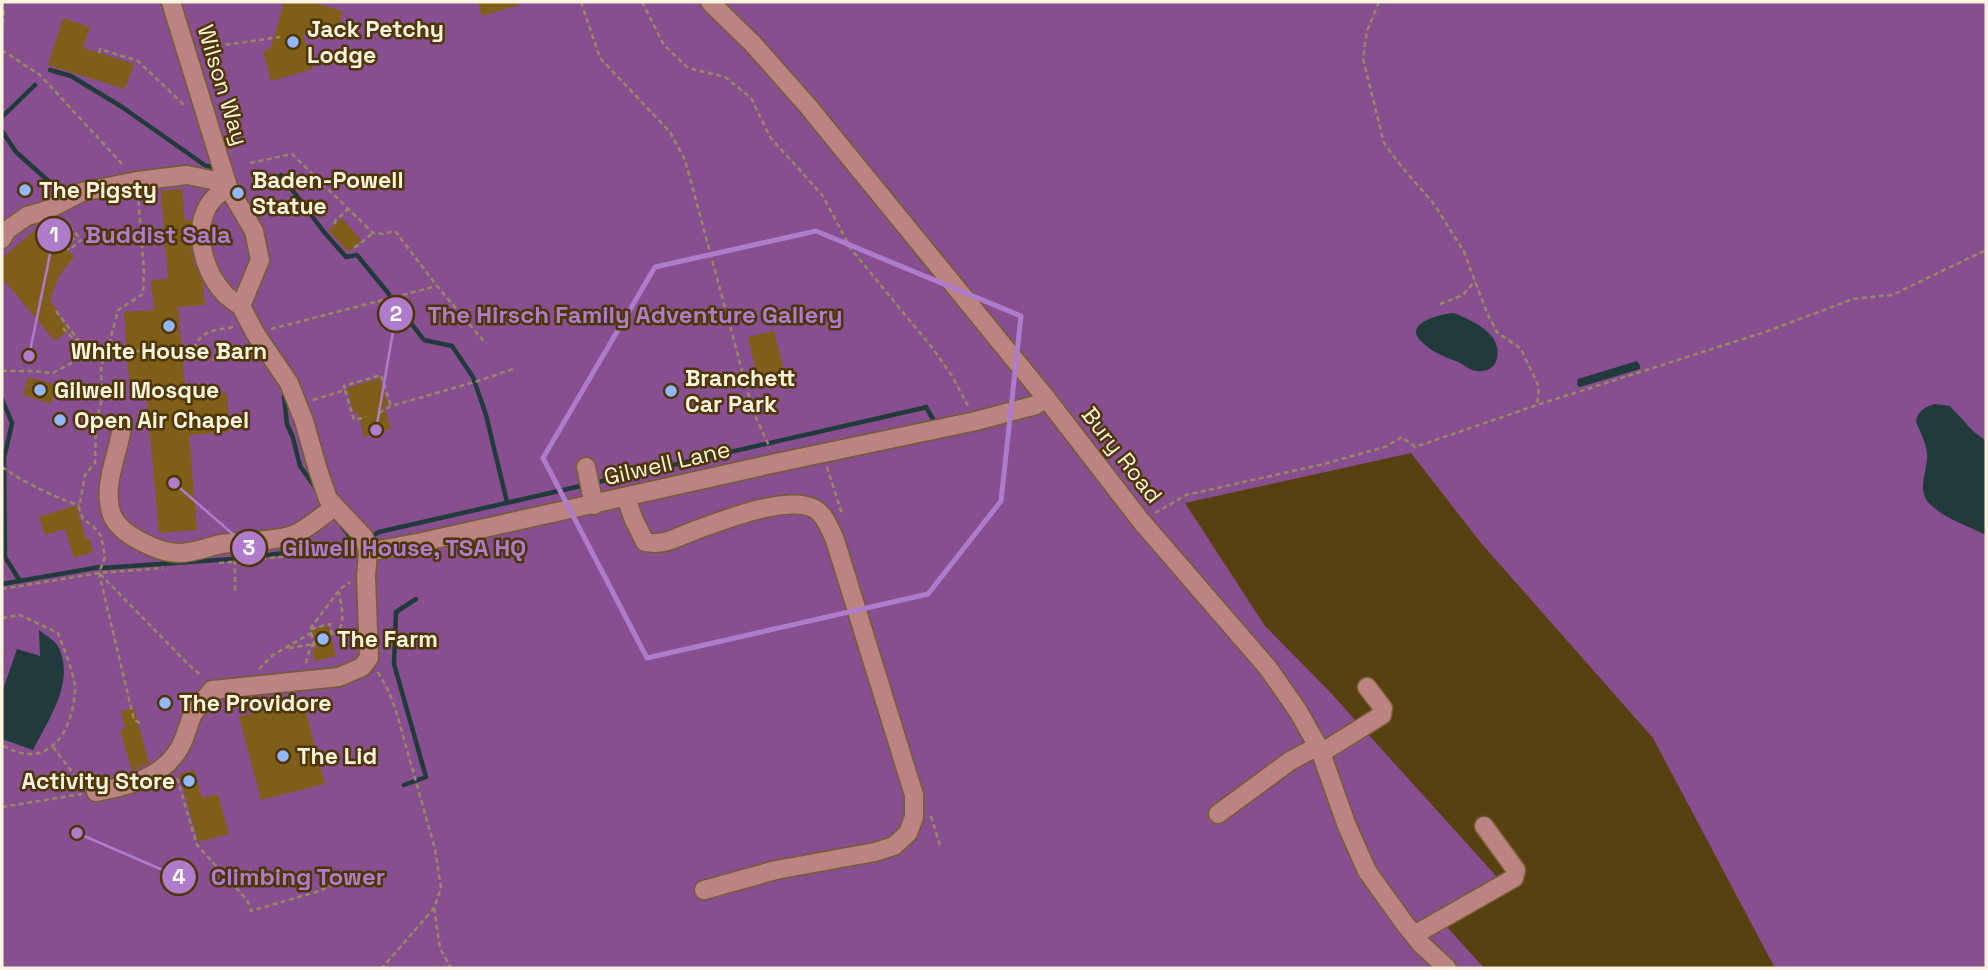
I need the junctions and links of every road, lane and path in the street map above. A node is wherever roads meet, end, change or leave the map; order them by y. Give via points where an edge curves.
1 (2, 2) edge
2 (171, 2) edge
3 (581, 2) edge
4 (642, 2) edge
5 (710, 2) edge
6 (1379, 2) edge
7 (2, 32) edge
8 (280, 37) dead end
9 (217, 46) dead end
10 (2, 50) edge
11 (99, 52) dead end
12 (202, 104) junction
13 (250, 163) dead end
14 (137, 181) junction
15 (228, 185) junction
16 (53, 207) junction
17 (348, 209) junction
18 (335, 224) dead end
19 (373, 233) junction
20 (2, 239) edge
21 (65, 246) dead end
22 (354, 247) dead end
23 (1986, 250) edge
24 (1475, 281) junction
25 (437, 286) junction
26 (1440, 304) dead end
27 (241, 306) junction
28 (56, 311) dead end
29 (63, 328) dead end
30 (252, 329) junction
31 (486, 344) dead end
32 (83, 346) junction
33 (182, 347) dead end
34 (195, 347) junction
35 (160, 349) dead end
36 (108, 353) junction
37 (268, 353) junction
38 (102, 356) junction
39 (513, 369) dead end
40 (2, 371) edge
41 (345, 390) junction
42 (1046, 398) junction
43 (298, 405) junction
44 (1537, 405) junction
45 (391, 406) junction
46 (379, 413) dead end
47 (366, 417) dead end
48 (976, 421) junction
49 (122, 426) dead end
50 (768, 443) dead end
51 (3, 468) edge
52 (589, 479) dead end
53 (626, 498) junction
54 (79, 505) junction
55 (594, 505) junction
56 (331, 510) junction
57 (1141, 521) junction
58 (368, 552) junction
59 (235, 560) dead end
60 (99, 573) junction
61 (366, 576) junction
62 (235, 591) dead end
63 (339, 592) junction
64 (2, 618) edge
65 (311, 631) junction
66 (315, 646) junction
67 (285, 649) junction
68 (369, 658) junction
69 (350, 673) junction
70 (306, 681) junction
71 (248, 686) junction
72 (1367, 687) dead end
73 (212, 690) junction
74 (342, 690) dead end
75 (139, 723) dead end
76 (2, 745) edge
77 (53, 747) junction
78 (1319, 750) junction
79 (177, 778) dead end
80 (92, 793) junction
81 (2, 807) edge
82 (1218, 814) dead end
83 (1484, 826) dead end
84 (333, 885) dead end
85 (704, 890) dead end
86 (434, 908) junction
87 (1414, 935) junction
88 (382, 968) edge
89 (451, 968) edge
90 (1447, 968) edge

1 - 7 path
2 - 12 street, Wilson Way
3 - 50 path via 600,58 670,132 685,160 753,411
4 - 48 path via 664,45 688,68 725,76 751,98 770,137 823,196 852,249 934,350
5 - 42 street, Bury Road via 807,104
6 - 24 path via 1367,31 1363,59 1384,143 1434,204 1464,252
8 - 9 path
10 - 14 path via 40,75
11 - 12 path via 100,48 138,61 184,107
12 - 15 street, Wilson Way
13 - 17 path via 292,154
14 - 15 street via 187,175
14 - 16 street via 82,192
14 - 36 path via 143,294 118,310
15 - 27 street, Wilson Way via 254,231 260,260
15 - 27 street via 204,215 201,236 214,278
16 - 20 street via 27,216
16 - 21 path via 78,236
17 - 18 path
17 - 19 path
19 - 22 path
19 - 25 path via 395,231
23 - 44 path via 1892,295 1853,299
24 - 26 path via 1463,296
24 - 44 path via 1497,332 1521,349 1539,387
25 - 30 path
25 - 31 path
27 - 30 street
28 - 32 path
29 - 32 path
30 - 34 path via 203,334
30 - 37 street
32 - 38 path
33 - 34 path
34 - 37 path via 204,359 213,361
35 - 36 path
36 - 38 path
36 - 38 path via 108,359
37 - 43 street
38 - 40 path via 78,360 53,373
38 - 54 path via 95,463 85,475
39 - 45 path
41 - 43 path
41 - 45 path via 344,386 381,375
41 - 47 path via 354,420
42 - 48 street, Gilwell Lane via 1036,405
42 - 57 street, Bury Road
43 - 56 street
44 - 57 path via 1415,447 1402,437 1385,447 1324,464 1186,495
45 - 46 path
48 - 53 street, Gilwell Lane
49 - 56 street via 109,498 112,516 138,540 179,553 292,536
51 - 54 path
52 - 55 street
53 - 55 street, Gilwell Lane
53 - 85 street via 645,542 659,545 785,503 817,510 835,540 914,795 908,833 894,846
54 - 60 path via 83,519 101,536 104,556
55 - 58 street, Gilwell Lane
56 - 58 street via 364,537
57 - 78 street, Bury Road via 1268,668
58 - 61 street
59 - 62 path
60 - 73 path
60 - 75 path via 134,720
61 - 63 path via 356,577
61 - 68 street
63 - 65 path
63 - 65 path via 342,615 338,633 332,636 330,624
64 - 77 path via 20,615 58,633 75,688 69,723
65 - 66 path
65 - 67 path
66 - 67 path
66 - 70 path via 310,648
67 - 71 path via 261,666
68 - 69 street
68 - 86 path via 396,710 435,849 441,888
69 - 70 street
69 - 74 street
70 - 71 street
71 - 73 street
72 - 78 street via 1382,715
73 - 80 street via 193,715 176,754 153,776
76 - 77 path via 35,756
77 - 80 path
78 - 82 street via 1290,761
78 - 87 street, Bury Road via 1362,861
79 - 84 path via 197,845 251,911
80 - 81 path
83 - 87 street via 1516,870 1514,878
86 - 88 path
86 - 89 path via 440,948
87 - 90 street, Bury Road

